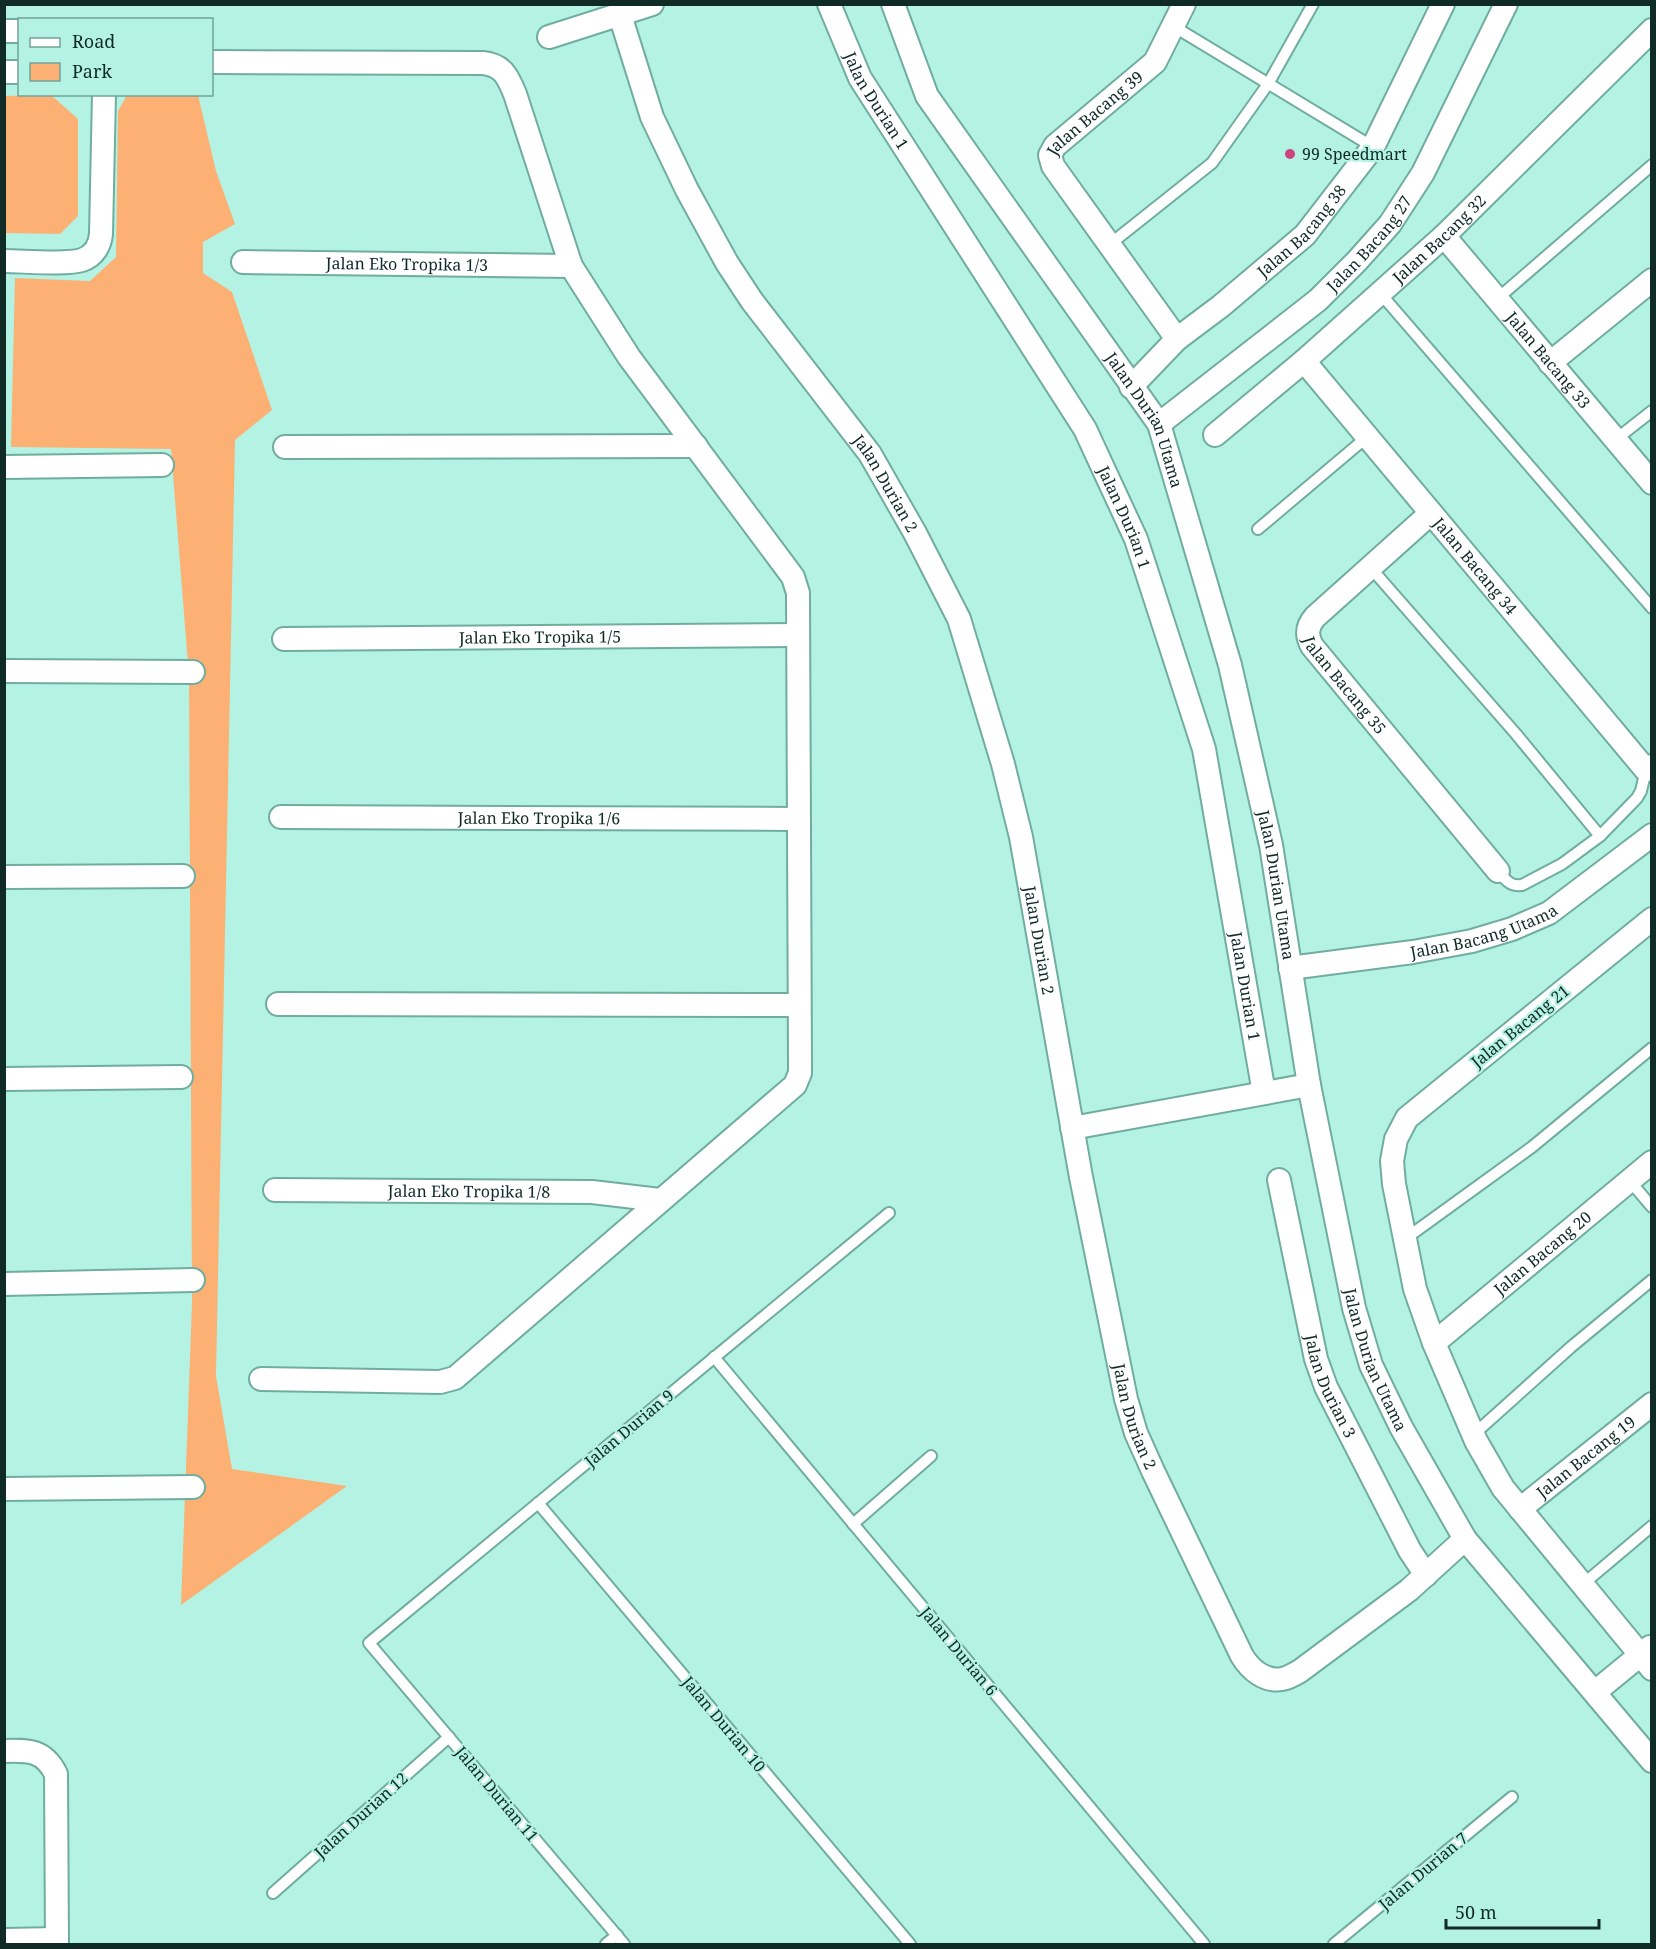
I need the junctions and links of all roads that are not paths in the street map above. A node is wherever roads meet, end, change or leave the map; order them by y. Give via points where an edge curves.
1 (652, 4) edge
2 (829, 4) edge
3 (893, 4) edge
4 (1184, 4) edge
5 (1313, 4) edge
6 (1443, 4) edge
7 (1506, 4) edge
8 (620, 15) junction
9 (1173, 26) junction
10 (1652, 30) edge
11 (549, 37) dead end
12 (213, 62) edge
13 (1268, 84) junction
14 (104, 96) edge
15 (1373, 147) junction
16 (1652, 165) edge
17 (1444, 236) junction
18 (1109, 246) junction
19 (4, 261) edge
20 (243, 262) dead end
21 (571, 266) junction
22 (1652, 280) edge
23 (1380, 293) junction
24 (1497, 299) junction
25 (1177, 339) junction
26 (1304, 361) junction
27 (1550, 363) junction
28 (1131, 387) junction
29 (1652, 411) edge
30 (1159, 424) junction
31 (1215, 435) dead end
32 (1367, 437) junction
33 (1615, 440) junction
34 (696, 446) junction
35 (285, 447) dead end
36 (162, 465) dead end
37 (4, 468) edge
38 (1652, 483) edge
39 (1431, 513) junction
40 (1258, 529) dead end
41 (1370, 567) junction
42 (1652, 608) edge
43 (798, 635) junction
44 (284, 639) dead end
45 (4, 670) edge
46 (193, 672) dead end
47 (1649, 768) edge
48 (280, 817) dead end
49 (798, 819) junction
50 (1600, 836) junction
51 (1652, 836) edge
52 (1498, 871) joint
53 (183, 876) dead end
54 (4, 877) edge
55 (1652, 919) edge
56 (1290, 968) junction
57 (278, 1004) dead end
58 (799, 1005) junction
59 (1652, 1048) edge
60 (182, 1077) dead end
61 (4, 1079) edge
62 (1309, 1085) junction
63 (1264, 1093) junction
64 (1072, 1128) junction
65 (1652, 1162) edge
66 (1279, 1180) dead end
67 (1629, 1180) junction
68 (275, 1190) dead end
69 (660, 1200) junction
70 (1652, 1207) edge
71 (889, 1213) dead end
72 (1405, 1239) junction
73 (193, 1280) dead end
74 (1652, 1280) edge
75 (4, 1284) edge
76 (1434, 1343) junction
77 (714, 1357) junction
78 (261, 1379) dead end
79 (1652, 1404) edge
80 (1473, 1434) junction
81 (931, 1456) dead end
82 (193, 1487) dead end
83 (4, 1489) edge
84 (538, 1503) junction
85 (1520, 1509) junction
86 (853, 1524) junction
87 (1652, 1526) edge
88 (1465, 1539) junction
89 (1426, 1575) junction
90 (1582, 1585) junction
91 (369, 1642) joint
92 (1648, 1656) edge
93 (1595, 1692) junction
94 (449, 1737) junction
95 (4, 1751) edge
96 (1652, 1761) edge
97 (1512, 1797) dead end
98 (273, 1893) dead end
99 (617, 1935) junction
100 (4, 1940) edge
101 (57, 1942) edge
102 (606, 1944) edge
103 (624, 1944) edge
104 (909, 1944) edge
105 (1204, 1944) edge
106 (1334, 1944) edge

1 - 8 street
2 - 63 street, Jalan Durian 1 via 860,78 1085,429 1136,539 1204,749
3 - 28 street, Jalan Durian Utama via 927,96
4 - 9 street, Jalan Bacang 39
5 - 13 lane
6 - 15 street, Jalan Bacang 38
7 - 30 street, Jalan Bacang 27 via 1423,173 1390,224 1318,300
8 - 11 street
8 - 64 street, Jalan Durian 2 via 652,117 727,263 870,454 959,619 1021,837
9 - 13 lane
9 - 18 street, Jalan Bacang 39 via 1155,62 1055,146 1050,155 1053,166
10 - 17 street, Jalan Bacang 32
12 - 21 street via 483,63 499,67 515,94
13 - 15 lane
13 - 18 lane via 1212,163
14 - 19 street via 101,234 96,250 74,261
15 - 25 street, Jalan Bacang 38 via 1305,235
16 - 24 lane
17 - 23 street, Jalan Bacang 32
17 - 24 street, Jalan Bacang 33
18 - 25 street, Jalan Bacang 39
20 - 21 street, Jalan Eko Tropika 1/3
21 - 34 street via 629,357
22 - 27 street
23 - 26 street, Jalan Bacang 32
23 - 42 lane
24 - 27 street, Jalan Bacang 33
25 - 28 street, Jalan Bacang 38
26 - 31 street, Jalan Bacang 32
26 - 32 street, Jalan Bacang 34
27 - 33 street, Jalan Bacang 33
28 - 30 street, Jalan Durian Utama
29 - 33 lane
30 - 56 street, Jalan Durian Utama via 1230,665 1271,845
32 - 39 street, Jalan Bacang 34
32 - 40 lane
33 - 38 street, Jalan Bacang 33
34 - 35 street
34 - 43 street via 795,581
36 - 37 street
39 - 41 street, Jalan Bacang 35
39 - 47 street, Jalan Bacang 34
41 - 50 lane
41 - 52 street, Jalan Bacang 35 via 1315,617 1307,630 1308,639
43 - 44 street, Jalan Eko Tropika 1/5
43 - 49 street
45 - 46 street
47 - 50 lane via 1639,795
48 - 49 street, Jalan Eko Tropika 1/6
49 - 58 street
50 - 52 lane via 1562,864 1522,885 1512,885
51 - 56 street, Jalan Bacang Utama via 1550,913 1512,929 1413,952
53 - 54 street
55 - 72 street, Jalan Bacang 21 via 1407,1118 1396,1139 1392,1161
56 - 62 street, Jalan Durian Utama
57 - 58 street
58 - 69 street via 800,1067 795,1085
59 - 72 lane via 1532,1147
60 - 61 street
62 - 63 street
62 - 88 street, Jalan Durian Utama via 1354,1308 1371,1365 1401,1427
63 - 64 street
64 - 89 street, Jalan Durian 2 via 1126,1400 1136,1433 1251,1670 1281,1680 1300,1671
65 - 67 street, Jalan Bacang 20
66 - 89 street, Jalan Durian 3 via 1316,1359 1326,1387
67 - 70 lane
67 - 76 street, Jalan Bacang 20
68 - 69 street, Jalan Eko Tropika 1/8 via 592,1192
69 - 78 street via 450,1380
71 - 77 lane, Jalan Durian 9
72 - 76 street via 1415,1289
73 - 75 street
74 - 80 lane
76 - 80 street
77 - 84 lane, Jalan Durian 9
77 - 86 lane, Jalan Durian 6
79 - 85 street, Jalan Bacang 19
80 - 85 street via 1503,1488
81 - 86 lane
82 - 83 street
84 - 91 lane, Jalan Durian 9
84 - 104 lane, Jalan Durian 10
85 - 90 street
86 - 105 lane, Jalan Durian 6
87 - 90 lane
88 - 89 street, Jalan Durian 2
88 - 93 street, Jalan Durian Utama
90 - 92 street
91 - 94 lane, Jalan Durian 11
92 - 93 street
93 - 96 street, Jalan Durian Utama
94 - 98 lane, Jalan Durian 12
94 - 99 lane, Jalan Durian 11
95 - 101 street via 32,1752 43,1757 56,1774
97 - 106 lane, Jalan Durian 7
99 - 102 lane
99 - 103 lane, Jalan Durian 11
100 - 101 street

